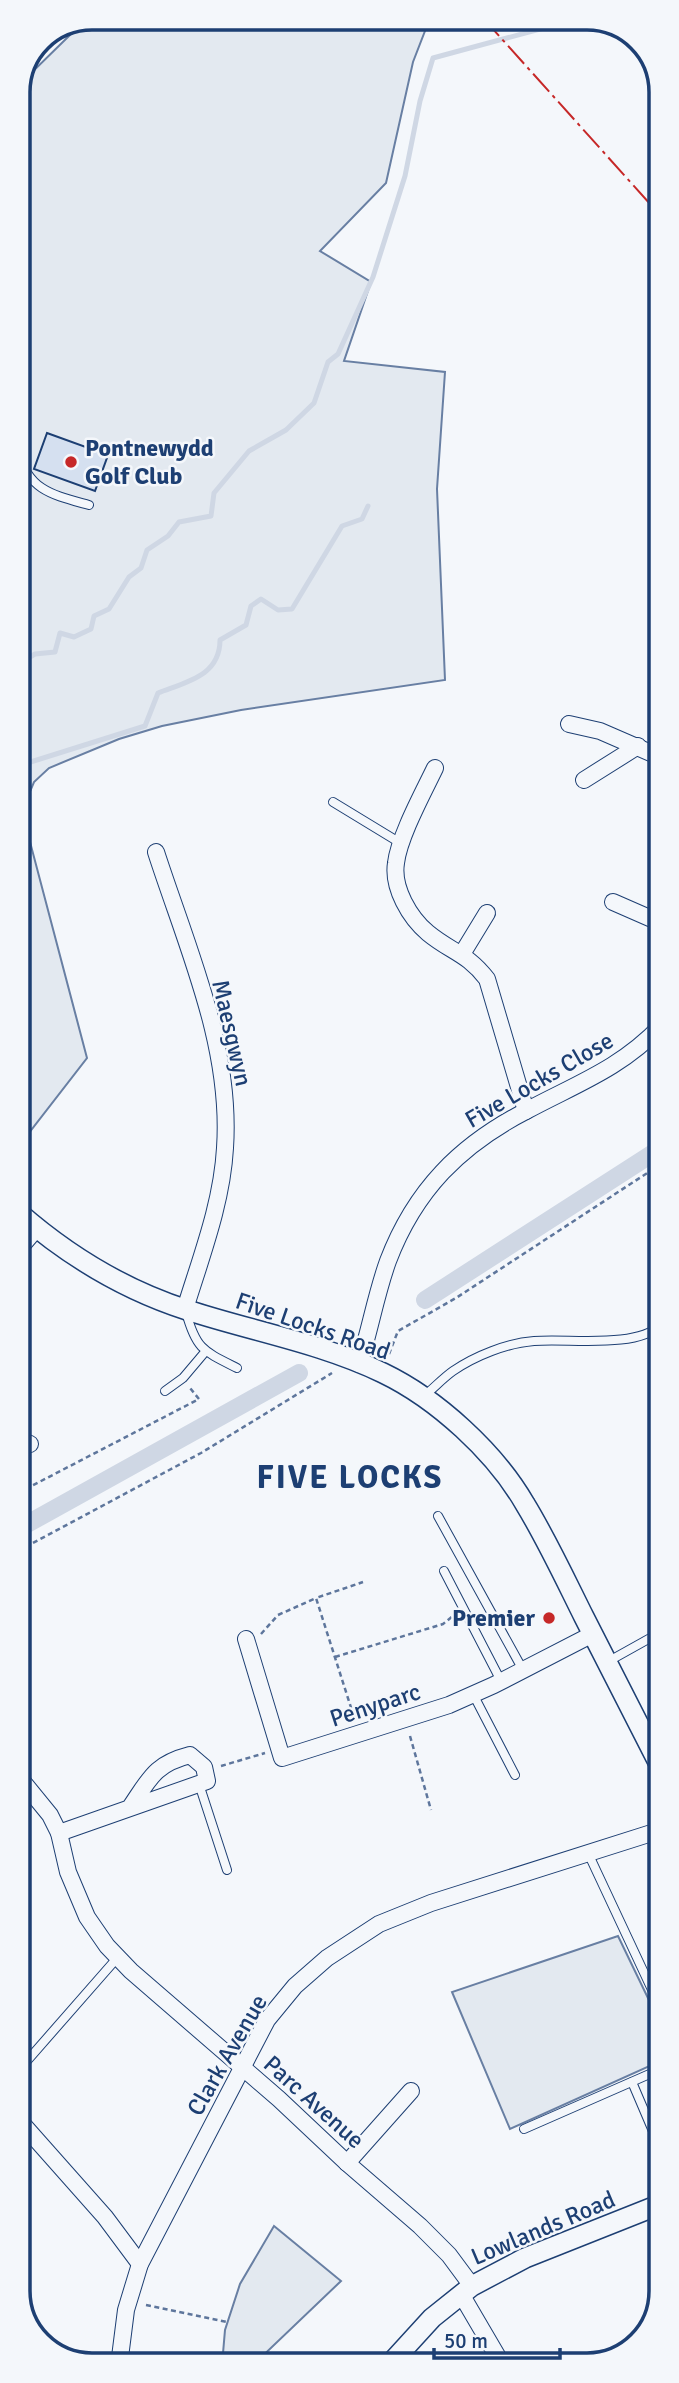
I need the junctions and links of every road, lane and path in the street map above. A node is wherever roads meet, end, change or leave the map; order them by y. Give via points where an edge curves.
1 (30, 479) edge
2 (89, 505) dead end
3 (569, 724) dead end
4 (638, 746) junction
5 (649, 752) edge
6 (435, 768) dead end
7 (584, 780) dead end
8 (333, 802) dead end
9 (402, 844) junction
10 (156, 852) dead end
11 (612, 902) dead end
12 (487, 913) dead end
13 (649, 918) edge
14 (462, 954) junction
15 (649, 1039) edge
16 (526, 1111) junction
17 (649, 1172) edge
18 (30, 1222) edge
19 (37, 1228) junction
20 (30, 1236) edge
21 (185, 1309) junction
22 (649, 1335) edge
23 (205, 1352) junction
24 (359, 1364) junction
25 (237, 1368) dead end
26 (335, 1371) dead end
27 (382, 1373) junction
28 (183, 1378) junction
29 (165, 1391) dead end
30 (424, 1396) junction
31 (30, 1487) edge
32 (438, 1516) dead end
33 (30, 1545) edge
34 (444, 1571) dead end
35 (363, 1582) dead end
36 (316, 1598) junction
37 (463, 1609) junction
38 (593, 1634) junction
39 (649, 1639) edge
40 (247, 1642) joint
41 (335, 1657) junction
42 (607, 1662) junction
43 (523, 1670) junction
44 (501, 1681) junction
45 (473, 1694) junction
46 (405, 1719) junction
47 (360, 1734) junction
48 (649, 1744) edge
49 (279, 1749) junction
50 (515, 1775) dead end
51 (202, 1777) junction
52 (30, 1790) edge
53 (131, 1807) junction
54 (431, 1810) dead end
55 (59, 1833) junction
56 (649, 1834) edge
57 (588, 1853) junction
58 (227, 1870) dead end
59 (118, 1957) junction
60 (649, 1983) edge
61 (30, 2057) edge
62 (241, 2067) junction
63 (649, 2075) edge
64 (632, 2082) junction
65 (411, 2091) dead end
66 (649, 2122) edge
67 (524, 2129) dead end
68 (30, 2132) edge
69 (347, 2163) junction
70 (649, 2209) edge
71 (140, 2264) junction
72 (466, 2290) junction
73 (129, 2301) junction
74 (227, 2322) dead end
75 (122, 2353) edge
76 (400, 2353) edge
77 (497, 2353) edge

1 - 2 lane via 62,498
3 - 4 street
4 - 5 street
4 - 7 street
6 - 9 street
8 - 9 lane
9 - 14 street via 395,864 402,902 428,933
10 - 21 street, Maesgwyn via 212,1023 225,1083 225,1149 215,1209
11 - 13 street
12 - 14 street
14 - 16 street via 487,979
15 - 16 street, Five Locks Close via 599,1074
16 - 24 street, Five Locks Close via 478,1138 443,1170 412,1210 388,1261
17 - 27 path via 398,1331
18 - 19 street, Five Locks Road
19 - 20 street
19 - 21 street, Five Locks Road via 141,1293
21 - 23 lane via 192,1336
21 - 24 street, Five Locks Road
22 - 30 lane via 532,1341 491,1352 453,1371
23 - 25 lane
23 - 28 lane
24 - 27 street, Five Locks Road
26 - 33 path via 201,1454
27 - 30 street, Five Locks Road
28 - 29 lane
28 - 31 path via 199,1399
30 - 38 street, Five Locks Road via 491,1459 524,1502
32 - 43 lane
34 - 37 lane
35 - 36 path
36 - 40 path via 278,1615
36 - 41 path
37 - 41 path via 443,1624
37 - 44 lane
38 - 42 street, Five Locks Road
38 - 43 street, Penyparc
39 - 42 lane
40 - 49 street
41 - 47 path
42 - 48 street, Five Locks Road
43 - 44 street, Penyparc
44 - 45 street, Penyparc
45 - 46 street, Penyparc
45 - 50 lane
46 - 47 street, Penyparc
46 - 54 path
47 - 49 street, Penyparc via 282,1758
49 - 51 path
51 - 53 street
51 - 53 street via 204,1767 190,1755 173,1759 157,1769
51 - 58 lane
52 - 55 street, Parc Avenue
53 - 55 street
55 - 59 street, Parc Avenue via 68,1872 87,1917
56 - 57 street, Clark Avenue
57 - 60 lane
57 - 62 street, Clark Avenue via 379,1924 327,1958 295,1986 267,2020
59 - 61 lane
59 - 62 street, Parc Avenue
62 - 69 street, Parc Avenue
62 - 71 street, Clark Avenue
63 - 64 lane
64 - 66 lane
64 - 67 lane
65 - 69 street
68 - 71 street
69 - 72 street, Parc Avenue via 449,2255
70 - 72 street, Lowlands Road via 524,2258
71 - 73 street, Clark Avenue
72 - 76 street, Lowlands Road
72 - 77 street, Parc Avenue
73 - 74 path
73 - 75 street, Clark Avenue

